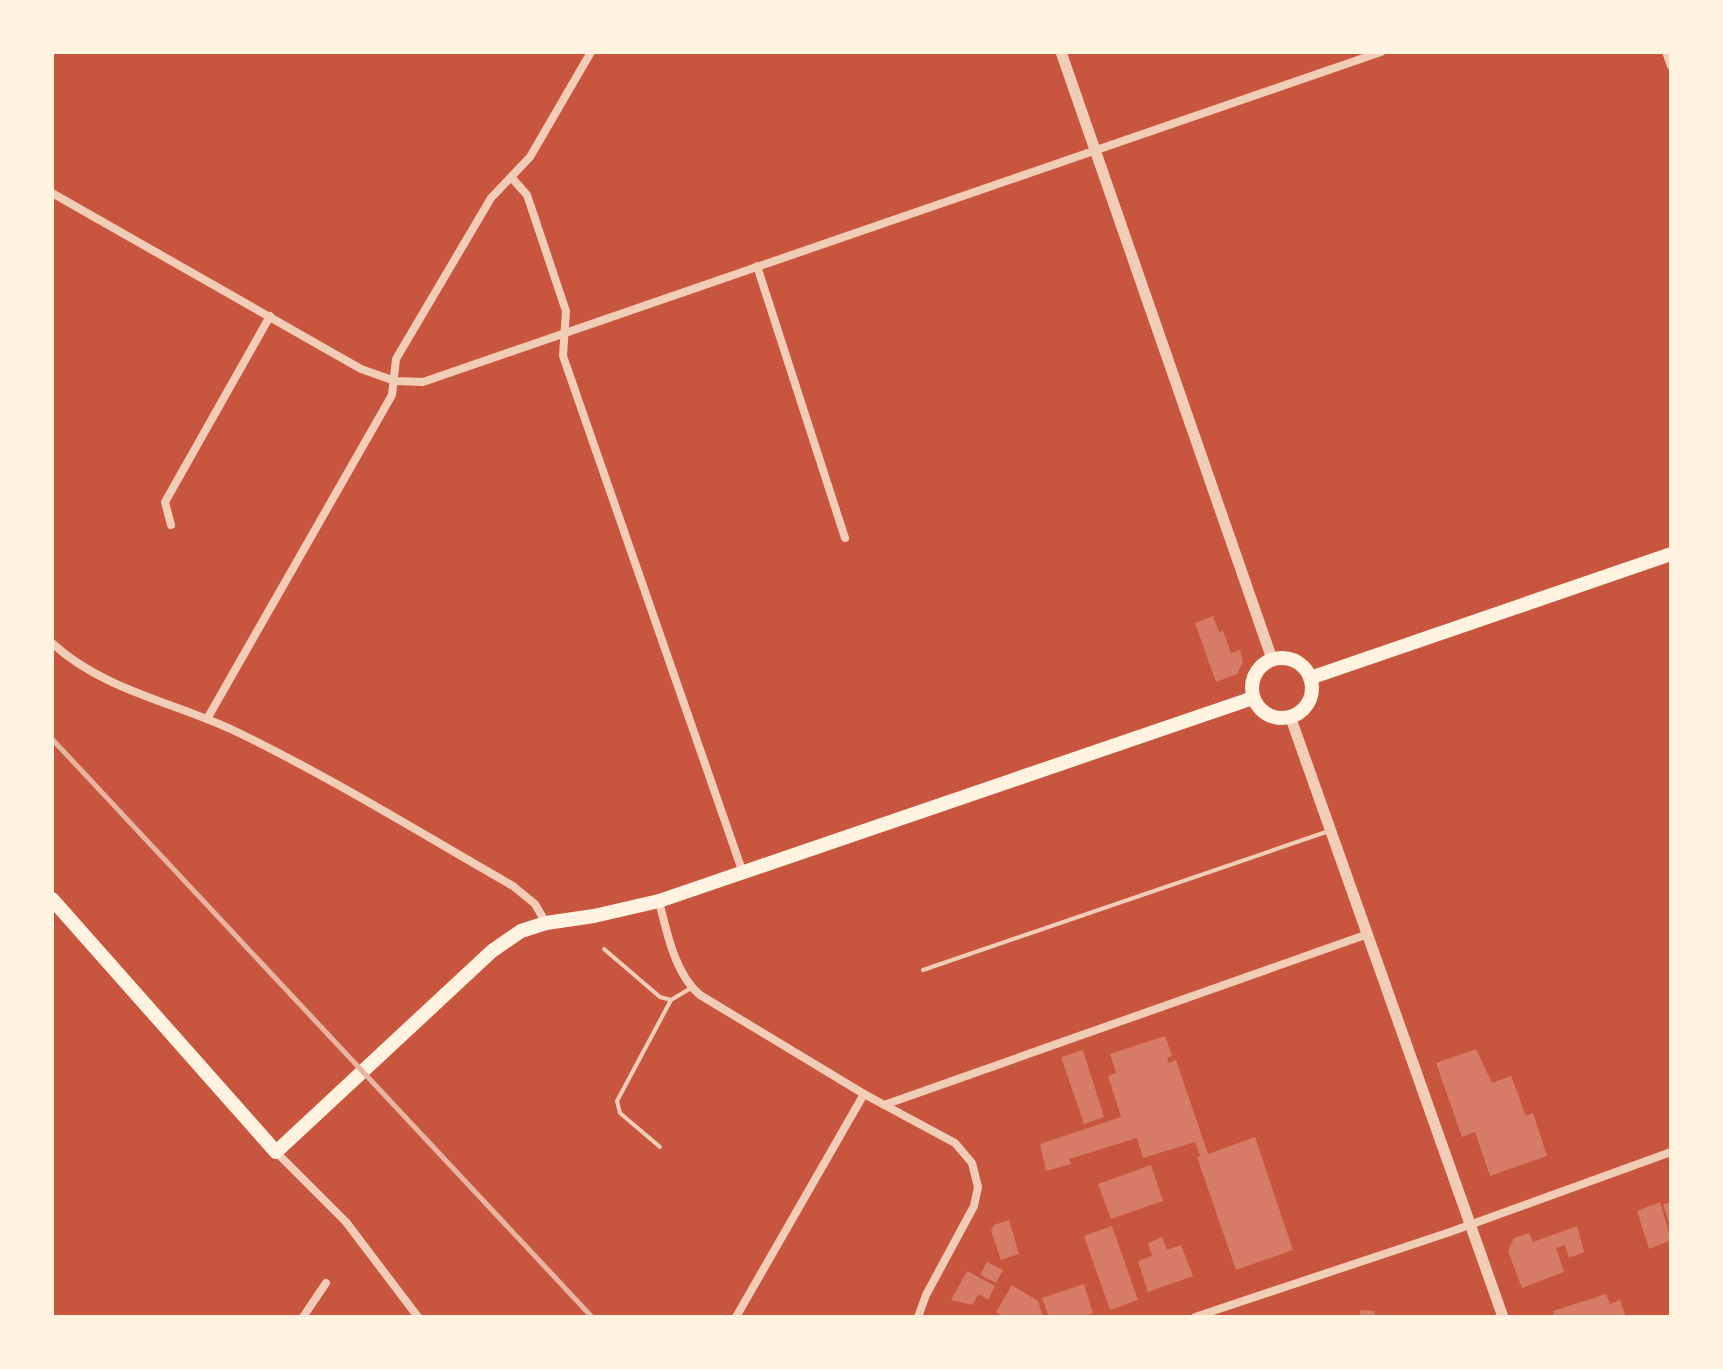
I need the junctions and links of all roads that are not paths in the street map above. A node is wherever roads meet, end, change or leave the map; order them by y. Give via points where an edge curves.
1 (591, 52) edge
2 (1061, 52) edge
3 (1381, 52) edge
4 (1666, 52) edge
5 (1671, 66) edge
6 (1095, 150) junction
7 (511, 177) junction
8 (52, 193) edge
9 (757, 266) junction
10 (270, 316) junction
11 (564, 332) junction
12 (395, 381) junction
13 (171, 525) dead end
14 (845, 538) dead end
15 (1671, 554) edge
16 (52, 643) edge
17 (1272, 659) junction
18 (1310, 678) junction
19 (1253, 698) junction
20 (1290, 716) junction
21 (207, 719) junction
22 (1331, 831) junction
23 (743, 874) junction
24 (52, 899) edge
25 (659, 901) junction
26 (546, 923) junction
27 (1368, 934) junction
28 (604, 949) dead end
29 (923, 970) dead end
30 (691, 988) junction
31 (671, 1000) junction
32 (864, 1094) junction
33 (884, 1105) junction
34 (660, 1147) dead end
35 (276, 1152) junction
36 (1671, 1152) edge
37 (1470, 1225) junction
38 (326, 1283) dead end
39 (303, 1317) edge
40 (418, 1317) edge
41 (736, 1317) edge
42 (918, 1317) edge
43 (1195, 1317) edge
44 (1503, 1317) edge

1 - 7 street via 530,157
2 - 6 street
3 - 6 street
4 - 5 street
6 - 9 street
6 - 17 street
7 - 11 street via 532,209 566,311
7 - 12 street via 491,198 396,359
8 - 10 street
9 - 11 street
9 - 14 street
10 - 12 street via 361,369
10 - 13 street via 165,502
11 - 12 street via 437,378
11 - 23 street via 563,356
12 - 21 street via 392,395
15 - 18 main road
16 - 21 street via 117,684
17 - 18 main road via 1299,663
17 - 19 main road via 1257,670
18 - 20 main road via 1306,706
19 - 20 main road via 1272,716
19 - 23 main road
20 - 22 street
21 - 26 street via 287,756 513,886 535,904
22 - 27 street
22 - 29 lane
23 - 25 main road
24 - 35 main road
25 - 26 main road
25 - 30 street via 672,949
26 - 35 main road via 521,931 492,951
27 - 33 street
27 - 37 street
28 - 31 lane via 660,997
30 - 31 lane
30 - 32 street
31 - 34 lane via 617,1101 620,1113
32 - 33 street
32 - 41 street
33 - 42 street via 955,1143 977,1173 974,1206
35 - 40 street via 356,1234
36 - 37 street
37 - 43 street
37 - 44 street
38 - 39 street

